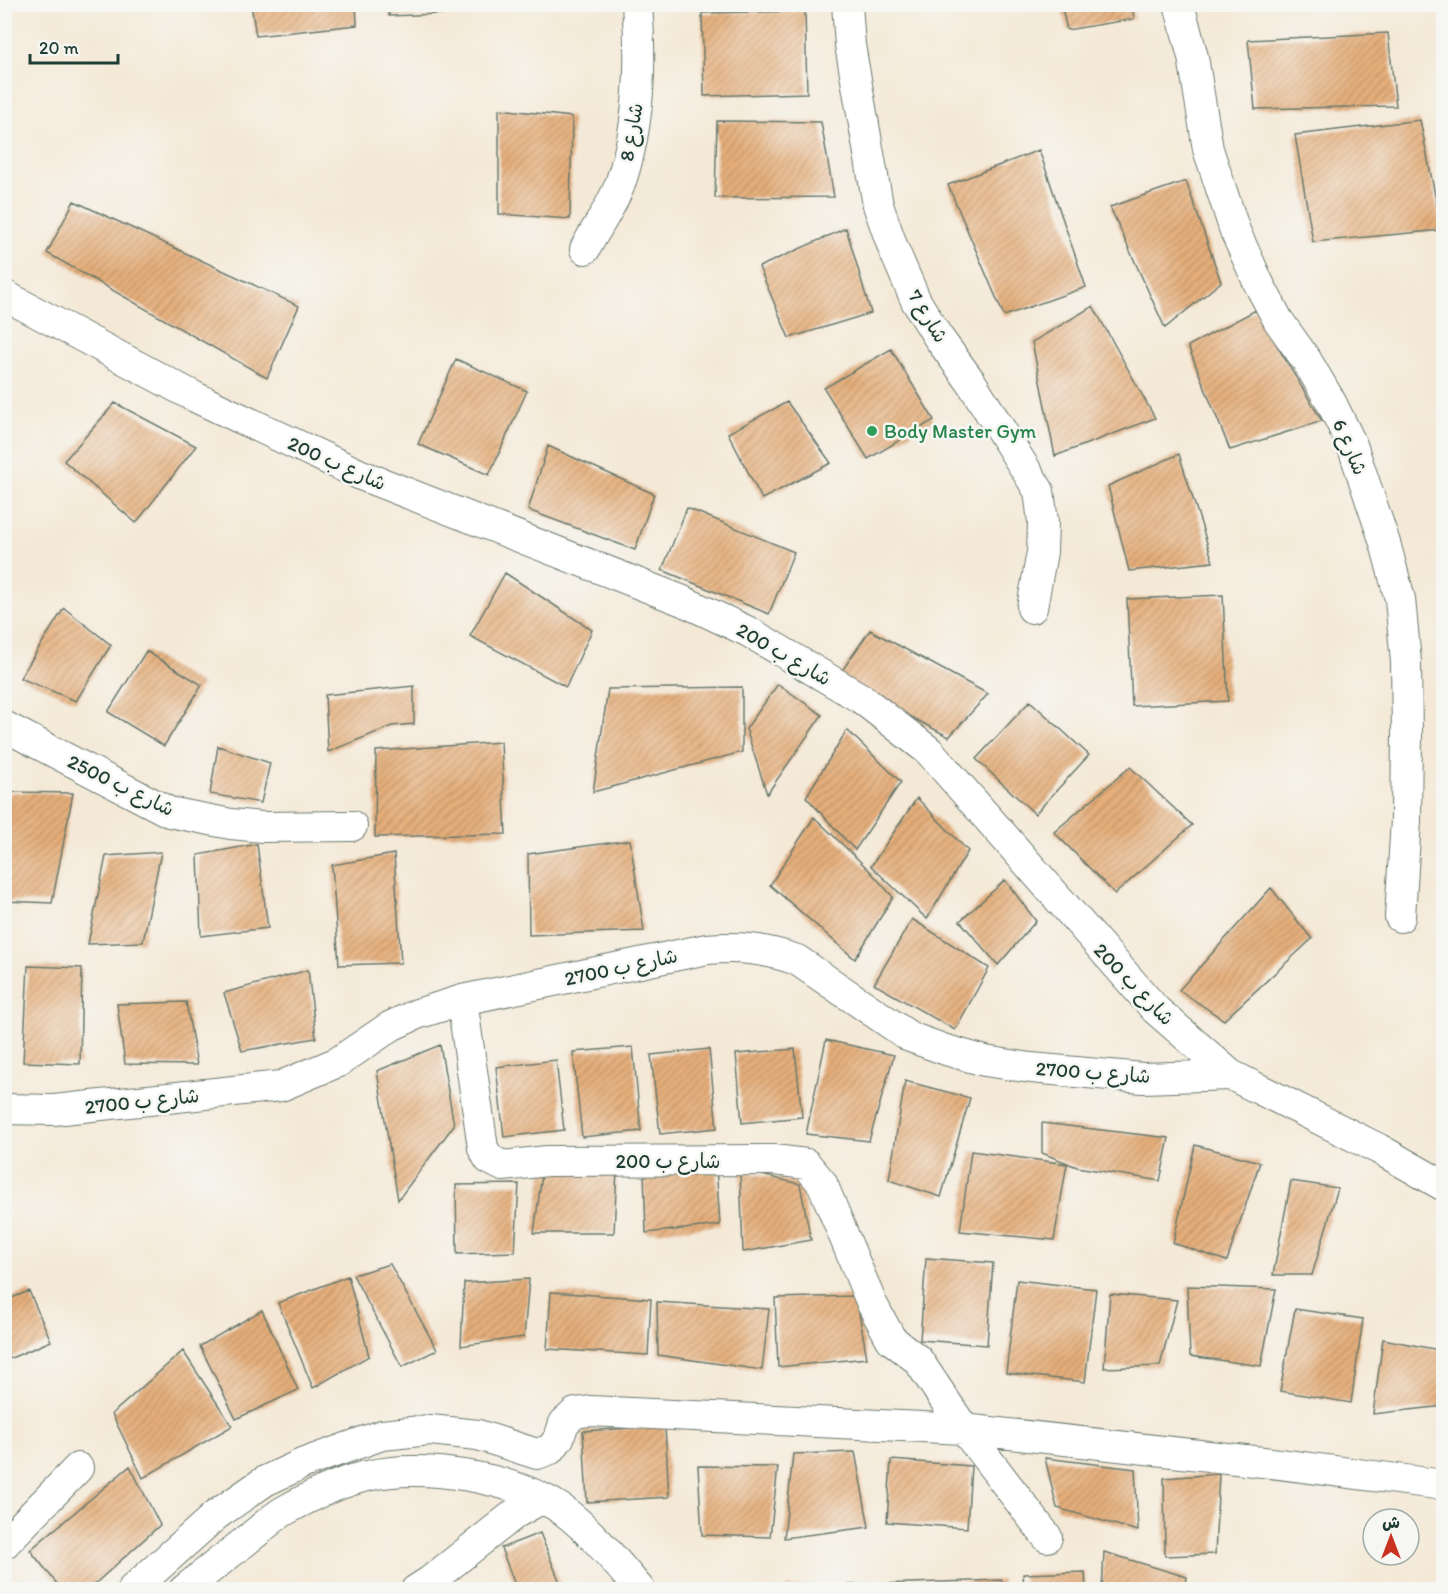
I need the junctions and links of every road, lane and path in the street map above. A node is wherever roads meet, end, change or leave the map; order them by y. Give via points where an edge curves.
1 (637, 4) edge
2 (847, 4) edge
3 (1179, 4) edge
4 (585, 249) dead end
5 (4, 295) edge
6 (1032, 608) dead end
7 (4, 726) edge
8 (352, 826) dead end
9 (1400, 917) dead end
10 (462, 1000) junction
11 (1231, 1075) junction
12 (4, 1109) edge
13 (1443, 1186) edge
14 (964, 1429) junction
15 (78, 1468) dead end
16 (1443, 1485) edge
17 (541, 1499) junction
18 (1047, 1537) dead end
19 (4, 1544) edge
20 (132, 1590) edge
21 (184, 1590) edge
22 (416, 1590) edge
23 (640, 1590) edge

1 - 4 street, شارع 8 via 639,89 633,139 620,186
2 - 6 street, شارع 7 via 850,45 878,205 893,248 916,301 1038,491 1042,552
3 - 9 street, شارع 6 via 1193,57 1208,149 1235,231 1278,320 1307,361 1352,446 1400,599 1407,735
5 - 11 street, شارع ب 200 via 195,397 361,475 682,601 749,632 862,699 929,751 1156,1010
7 - 8 street, شارع ب 2500 via 169,812 262,827
10 - 11 street, شارع ب 2700 via 707,949 755,948 797,960 910,1037 985,1061 1143,1078
10 - 12 street, شارع ب 2700 via 391,1026 338,1062 281,1086 54,1110
10 - 14 street, شارع ب 200 via 483,1148 489,1159 503,1166 547,1161 774,1160 807,1164 822,1183 872,1304 891,1339 918,1360
11 - 13 street, شارع ب 200 via 1379,1149
14 - 16 street
14 - 18 street
14 - 20 street via 590,1411 575,1413 564,1423 551,1449 537,1454 478,1435 430,1430 382,1435 265,1481 216,1515
15 - 19 street
17 - 21 street via 502,1483 465,1476 426,1472 367,1476 328,1489 282,1512
17 - 22 street via 516,1513
17 - 23 street via 564,1511 602,1546

